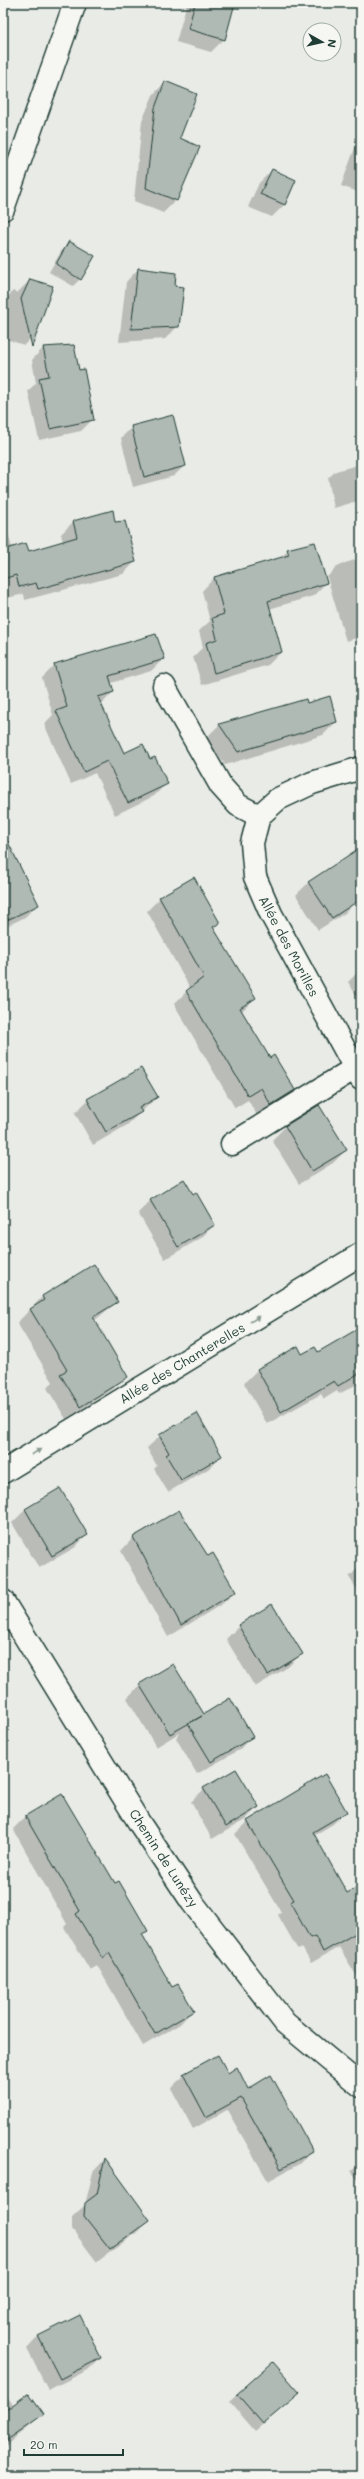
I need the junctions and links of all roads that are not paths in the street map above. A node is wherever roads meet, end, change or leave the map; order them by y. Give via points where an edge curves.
1 (75, 3) edge
2 (3, 209) edge
3 (164, 686) dead end
4 (361, 768) edge
5 (259, 816) junction
6 (358, 1073) edge
7 (232, 1144) dead end
8 (361, 1254) edge
9 (3, 1472) edge
10 (3, 1601) edge
11 (361, 2086) edge

1 - 2 street
3 - 5 street via 221,786 238,805
4 - 5 street via 278,798
5 - 6 street, Allée des Morilles via 252,843 255,877 271,914
6 - 7 street, Allée des Morilles
9 -> 8 street, Allée des Chanterelles
10 - 11 street, Chemin de Lunézy via 192,1902 285,2024

